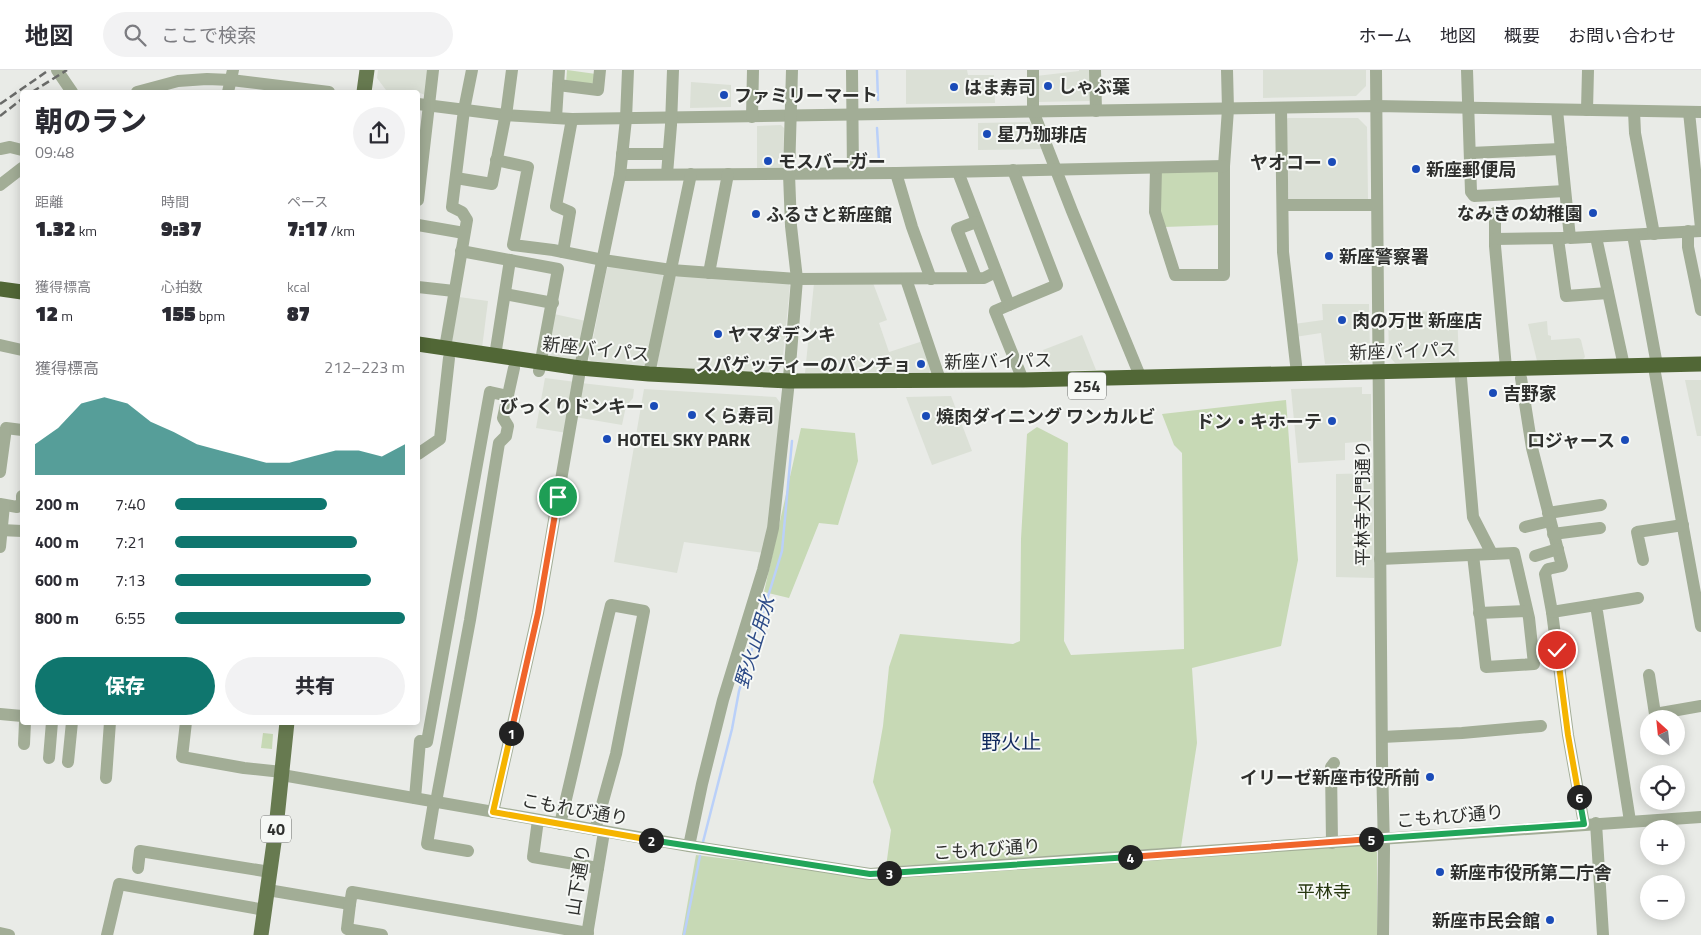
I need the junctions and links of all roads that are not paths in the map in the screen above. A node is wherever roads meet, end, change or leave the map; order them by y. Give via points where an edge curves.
1 (57, 70) edge
2 (367, 70) edge
3 (433, 70) edge
4 (472, 70) edge
5 (512, 70) edge
6 (559, 70) edge
7 (600, 70) edge
8 (628, 70) edge
9 (672, 70) edge
10 (753, 70) edge
11 (792, 70) edge
12 (852, 70) edge
13 (1033, 70) edge
14 (1095, 70) edge
15 (1227, 70) edge
16 (1376, 70) edge
17 (1467, 70) edge
18 (1588, 70) edge
19 (176, 75) edge
20 (231, 81) edge
21 (558, 85) junction
22 (71, 90) edge
23 (143, 90) edge
24 (311, 90) edge
25 (364, 90) edge
26 (424, 105) edge
27 (1376, 106) junction
28 (1281, 108) junction
29 (1468, 108) junction
30 (1228, 109) junction
31 (464, 110) junction
32 (1557, 110) junction
33 (1587, 110) junction
34 (1033, 111) junction
35 (1096, 111) junction
36 (1634, 111) junction
37 (1695, 112) edge
38 (506, 115) junction
39 (852, 115) junction
40 (791, 116) junction
41 (752, 117) junction
42 (556, 118) junction
43 (671, 118) junction
44 (572, 119) junction
45 (626, 119) junction
46 (1561, 149) junction
47 (0, 150) edge
48 (20, 151) edge
49 (1470, 153) junction
50 (622, 154) junction
51 (668, 154) junction
52 (496, 160) junction
53 (420, 165) edge
54 (1224, 166) junction
55 (1156, 168) junction
56 (1055, 169) junction
57 (1698, 169) edge
58 (20, 170) edge
59 (1013, 170) junction
60 (958, 172) junction
61 (853, 173) junction
62 (896, 173) junction
63 (667, 174) junction
64 (691, 174) junction
65 (728, 174) junction
66 (789, 174) junction
67 (620, 175) junction
68 (456, 178) junction
69 (0, 185) edge
70 (1565, 191) junction
71 (1283, 205) junction
72 (1377, 205) junction
73 (1495, 213) dead end
74 (976, 222) junction
75 (420, 225) edge
76 (1697, 230) edge
77 (464, 232) junction
78 (1654, 234) junction
79 (1633, 235) junction
80 (1596, 237) junction
81 (1564, 238) junction
82 (1495, 239) junction
83 (461, 251) junction
84 (563, 252) junction
85 (510, 260) junction
86 (603, 260) junction
87 (671, 270) junction
88 (996, 272) junction
89 (709, 273) junction
90 (976, 278) junction
91 (797, 279) junction
92 (906, 279) junction
93 (931, 279) junction
94 (420, 287) edge
95 (0, 289) edge
96 (20, 292) edge
97 (454, 292) junction
98 (1608, 293) junction
99 (505, 294) junction
100 (0, 298) edge
101 (20, 301) edge
102 (553, 302) junction
103 (1009, 305) junction
104 (1701, 310) edge
105 (0, 345) edge
106 (420, 345) edge
107 (20, 350) edge
108 (447, 353) junction
109 (420, 354) edge
110 (495, 356) junction
111 (1701, 364) edge
112 (540, 366) junction
113 (1624, 366) junction
114 (514, 368) junction
115 (1506, 368) junction
116 (1656, 369) junction
117 (579, 372) junction
118 (1701, 372) edge
119 (1297, 373) junction
120 (649, 374) junction
121 (1379, 375) junction
122 (1140, 376) junction
123 (1461, 378) junction
124 (1521, 378) junction
125 (940, 380) junction
126 (1023, 380) junction
127 (788, 385) junction
128 (508, 396) junction
129 (20, 430) edge
130 (420, 453) edge
131 (0, 472) edge
132 (2, 504) edge
133 (20, 505) edge
134 (1601, 505) dead end
135 (1549, 517) junction
136 (1684, 525) junction
137 (1525, 527) dead end
138 (1600, 528) dead end
139 (20, 531) edge
140 (1, 533) edge
141 (1553, 534) junction
142 (0, 547) edge
143 (1558, 549) junction
144 (1492, 554) junction
145 (1473, 555) junction
146 (1535, 556) dead end
147 (1380, 559) junction
148 (1643, 560) dead end
149 (1638, 598) dead end
150 (1596, 605) junction
151 (1527, 611) junction
152 (1552, 612) junction
153 (1479, 613) junction
154 (451, 617) junction
155 (470, 620) junction
156 (1701, 626) edge
157 (1649, 676) dead end
158 (1701, 706) edge
159 (0, 714) edge
160 (20, 716) edge
161 (25, 725) edge
162 (52, 725) edge
163 (72, 725) edge
164 (110, 725) edge
165 (186, 725) edge
166 (287, 725) edge
167 (1541, 726) dead end
168 (1382, 737) junction
169 (24, 744) dead end
170 (49, 758) dead end
171 (68, 762) dead end
172 (1334, 763) dead end
173 (282, 773) junction
174 (106, 778) dead end
175 (415, 798) junction
176 (435, 802) junction
177 (493, 812) junction
178 (1701, 817) edge
179 (538, 820) junction
180 (1630, 821) junction
181 (560, 824) junction
182 (1590, 824) junction
183 (600, 831) junction
184 (1384, 839) junction
185 (1332, 843) junction
186 (689, 846) junction
187 (468, 851) dead end
188 (138, 868) dead end
189 (598, 868) junction
190 (270, 872) junction
191 (268, 890) junction
192 (350, 904) junction
193 (265, 910) junction
194 (0, 933) edge
195 (587, 934) edge
196 (9, 935) edge
197 (107, 935) edge
198 (261, 935) edge
199 (382, 935) edge
200 (1383, 935) edge
201 (1603, 935) edge

1 - 22 street
2 - 25 main road
3 - 26 street
4 - 31 street
5 - 38 street
6 - 21 street
7 - 21 street via 598,90
8 - 45 street
9 - 43 street
10 - 41 street
11 - 40 street
12 - 39 street
13 - 34 street
14 - 35 street
15 - 30 street
16 - 27 street, 平林寺大門通り
17 - 29 street
18 - 33 street
19 - 20 street
19 - 23 street
20 - 24 street
21 - 42 street
26 - 31 street
26 - 53 street
27 - 28 street
27 - 29 street
27 - 72 street, 平林寺大門通り
28 - 30 street
28 - 71 street
29 - 32 street
29 - 49 street
30 - 35 street
30 - 54 street
31 - 38 street
31 - 68 street
32 - 33 street
32 - 46 street
33 - 36 street
34 - 35 street
34 - 39 street
34 - 56 street
36 - 37 street
36 - 78 street via 1635,133
37 - 57 street
38 - 42 street
38 - 52 street
39 - 40 street
39 - 61 street
40 - 41 street
40 - 66 street
41 - 43 street
42 - 44 street
43 - 45 street
43 - 51 street
44 - 45 street
44 - 84 street via 556,206 570,212
45 - 50 street
46 - 49 street
46 - 70 street
47 - 48 street via 10,147
49 - 70 street via 1471,192 1474,196
50 - 51 street
50 - 67 street
51 - 63 street
52 - 68 street via 492,184
52 - 84 street via 528,167 513,245
54 - 55 street
54 - 55 street via 1224,275 1174,275 1155,212
55 - 56 street
56 - 59 street
56 - 122 street
57 - 76 street
58 - 69 street
59 - 60 street
59 - 103 street via 1058,285
60 - 62 street
60 - 74 street
61 - 62 street
61 - 66 street
62 - 93 street
63 - 64 street
63 - 67 street
64 - 65 street
64 - 87 street
65 - 66 street
65 - 89 street
66 - 91 street
67 - 86 street
68 - 77 street via 452,207 462,212 467,220
70 - 81 street
71 - 72 street
71 - 119 street via 1283,252
72 - 121 street, 平林寺大門通り
73 - 82 street
74 - 88 street
74 - 90 street via 958,229
75 - 77 street
76 - 78 street
76 - 104 street via 1688,247
77 - 83 street
78 - 79 street
79 - 80 street
79 - 116 street
80 - 81 street
80 - 98 street
81 - 82 street
81 - 98 street via 1566,296
82 - 115 street
83 - 85 street
83 - 97 street
84 - 86 street
85 - 99 street
85 - 102 street via 558,269
86 - 87 street
86 - 117 street
87 - 89 street
87 - 120 street
88 - 90 street
88 - 103 street
89 - 91 street
90 - 93 street
91 - 92 street
91 - 127 street
92 - 93 street
92 - 125 street
94 - 97 street
95 - 96 highway
97 - 108 street
98 - 113 street
99 - 102 street
99 - 110 street
100 - 101 highway
102 - 112 street
103 - 126 street via 995,311
105 - 107 street
106 - 108 highway, 新座バイパス / 254
108 - 109 highway, 新座バイパス / 254
108 - 110 highway, 新座バイパス / 254
108 - 114 highway, 新座バイパス / 254
108 - 130 street via 440,439
110 - 112 highway, 新座バイパス / 254
111 - 116 highway, 新座バイパス / 254
112 - 114 highway, 新座バイパス / 254
112 - 117 highway, 新座バイパス / 254
113 - 115 highway, 新座バイパス / 254
113 - 116 highway, 新座バイパス / 254
114 - 128 street
115 - 121 highway, 新座バイパス / 254
116 - 118 highway, 新座バイパス / 254
116 - 124 highway, 新座バイパス / 254
116 - 136 street
117 - 120 highway, 新座バイパス / 254
117 - 127 highway, 新座バイパス / 254 via 718,388
117 - 177 street via 538,613
119 - 121 highway, 新座バイパス / 254
119 - 122 highway, 新座バイパス / 254
120 - 127 highway, 新座バイパス / 254
121 - 123 highway, 新座バイパス / 254
121 - 127 highway, 新座バイパス / 254 via 1035,387
121 - 147 street, 平林寺大門通り
122 - 126 highway, 新座バイパス / 254
123 - 124 highway, 新座バイパス / 254
123 - 144 street via 1473,517
124 - 135 street via 1532,448
125 - 126 highway, 新座バイパス / 254
125 - 127 highway, 新座バイパス / 254
127 - 186 street via 770,543 723,700
128 - 154 street via 490,392
128 - 155 street via 503,418 508,426 506,436 499,443
129 - 131 street via 6,428
132 - 133 street
132 - 140 street
134 - 135 street
135 - 137 street
135 - 141 street
136 - 148 street via 1637,532
136 - 156 street
138 - 141 street
139 - 140 street
140 - 142 street
141 - 143 street
143 - 146 street
143 - 152 street via 1562,566 1548,569 1545,574
144 - 145 street
144 - 151 street via 1514,553
145 - 147 street
145 - 153 street
147 - 168 street, 平林寺大門通り
149 - 150 street
150 - 152 street
150 - 180 street
151 - 153 street
151 - 153 street via 1534,664 1486,667
152 - 182 street via 1568,735
154 - 155 street
154 - 175 street via 427,742 420,741
155 - 176 street
157 - 158 street via 1655,714
159 - 160 street
161 - 169 street
162 - 170 street
163 - 171 street
164 - 174 street
165 - 173 street, こもれび通り via 182,757
166 - 173 main road, 40
167 - 168 street
168 - 184 street, 平林寺大門通り
172 - 185 street via 1331,767
173 - 175 street, こもれび通り
173 - 190 main road, 40
175 - 176 street, こもれび通り
176 - 177 street, こもれび通り
176 - 187 street via 427,844
177 - 179 street, こもれび通り
178 - 180 street, こもれび通り
179 - 181 street, こもれび通り
179 - 189 street via 533,857
180 - 182 street, こもれび通り
181 - 183 street, こもれび通り
181 - 183 street, 山下通り via 611,605 644,611
182 - 184 street, こもれび通り
182 - 201 street
183 - 186 street, こもれび通り
183 - 189 street, 山下通り
184 - 185 street, こもれび通り
184 - 200 street, 平林寺大門通り
185 - 186 street, こもれび通り via 870,874
188 - 190 street via 140,851
189 - 195 street, 山下通り
190 - 191 main road, 40
191 - 192 street
191 - 193 main road, 40
192 - 195 street via 352,892
192 - 199 street via 347,929
193 - 197 street via 119,884
193 - 198 main road, 40
194 - 196 street

